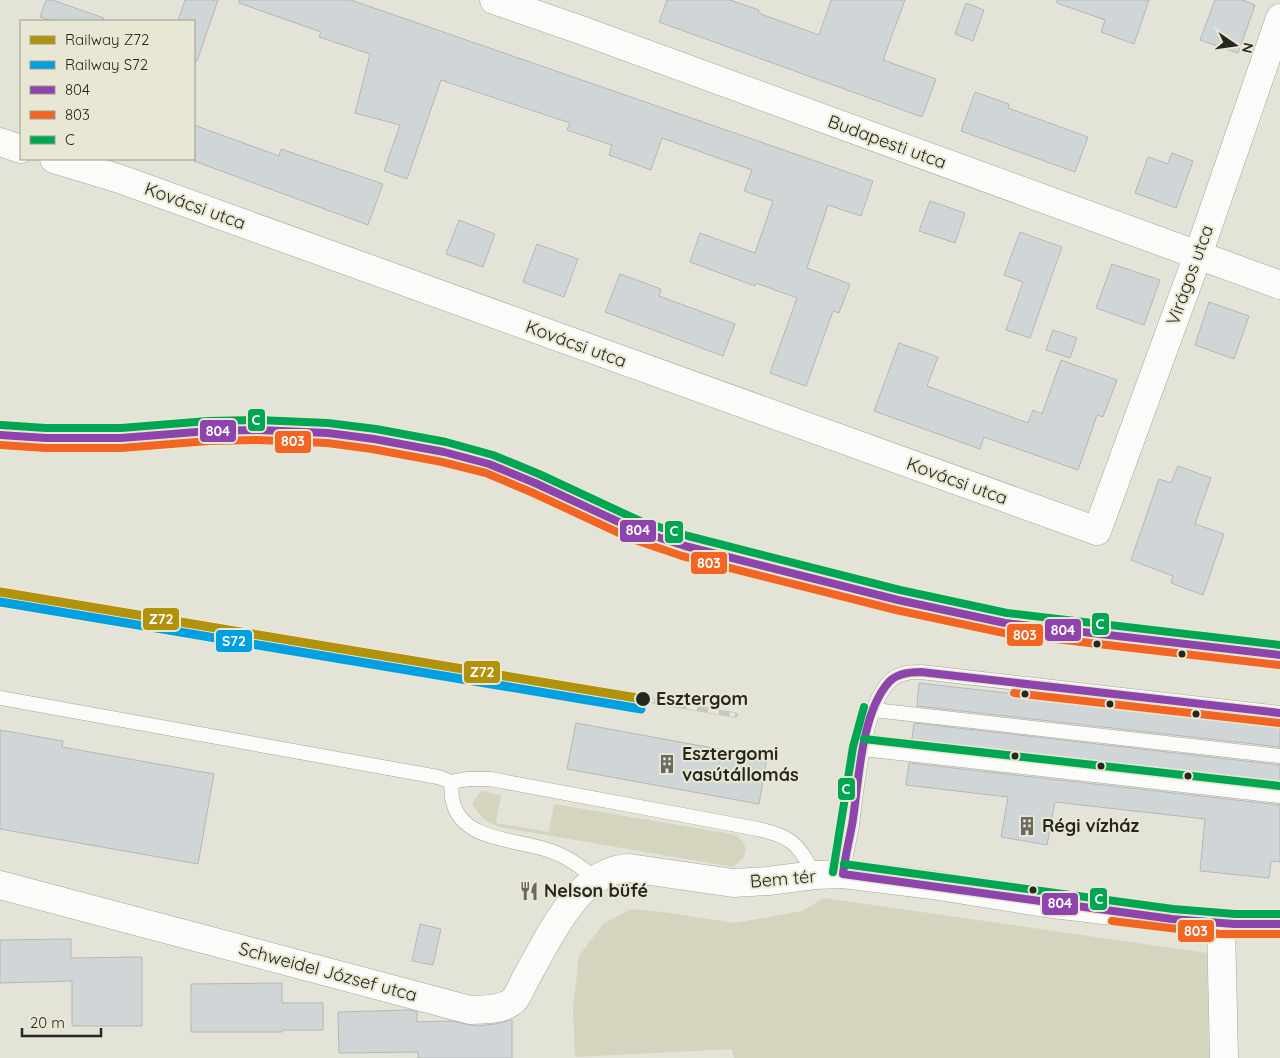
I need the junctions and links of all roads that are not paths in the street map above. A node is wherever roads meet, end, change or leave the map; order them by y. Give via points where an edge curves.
1 (494, 0) edge
2 (1280, 18) edge
3 (0, 142) edge
4 (20, 148) edge
5 (57, 160) edge
6 (1198, 255) junction
7 (1280, 285) edge
8 (0, 435) edge
9 (1097, 531) joint
10 (1280, 655) edge
11 (0, 698) edge
12 (874, 710) junction
13 (1280, 713) edge
14 (863, 749) junction
15 (1280, 756) edge
16 (451, 782) junction
17 (1280, 796) edge
18 (843, 874) junction
19 (815, 875) junction
20 (597, 880) junction
21 (0, 885) edge
22 (1221, 924) junction
23 (1280, 924) edge
24 (1224, 1058) edge

1 - 6 street, Budapesti utca
2 - 6 street, Virágos utca
3 - 4 street
5 - 9 street, Kovácsi utca via 120,179
6 - 7 street, Budapesti utca
6 - 9 street, Virágos utca
8 - 10 street via 121,438 258,430 358,436 489,464 659,538 906,602 1005,623
11 - 16 lane via 438,777
12 - 13 lane via 883,690 896,676 921,672
12 - 14 lane
12 - 15 lane
14 - 17 lane
14 - 18 lane
16 - 19 lane via 490,779 780,834 801,851
16 - 20 lane via 457,812 474,829 562,855
18 - 19 street, Bem tér
18 - 22 street, Bem tér
19 - 20 street, Bem tér via 733,883 628,868 613,871
20 - 21 street, Schweidel József utca via 567,908 514,1000 492,1010 470,1010
22 - 23 street, Bem tér
22 - 24 street

